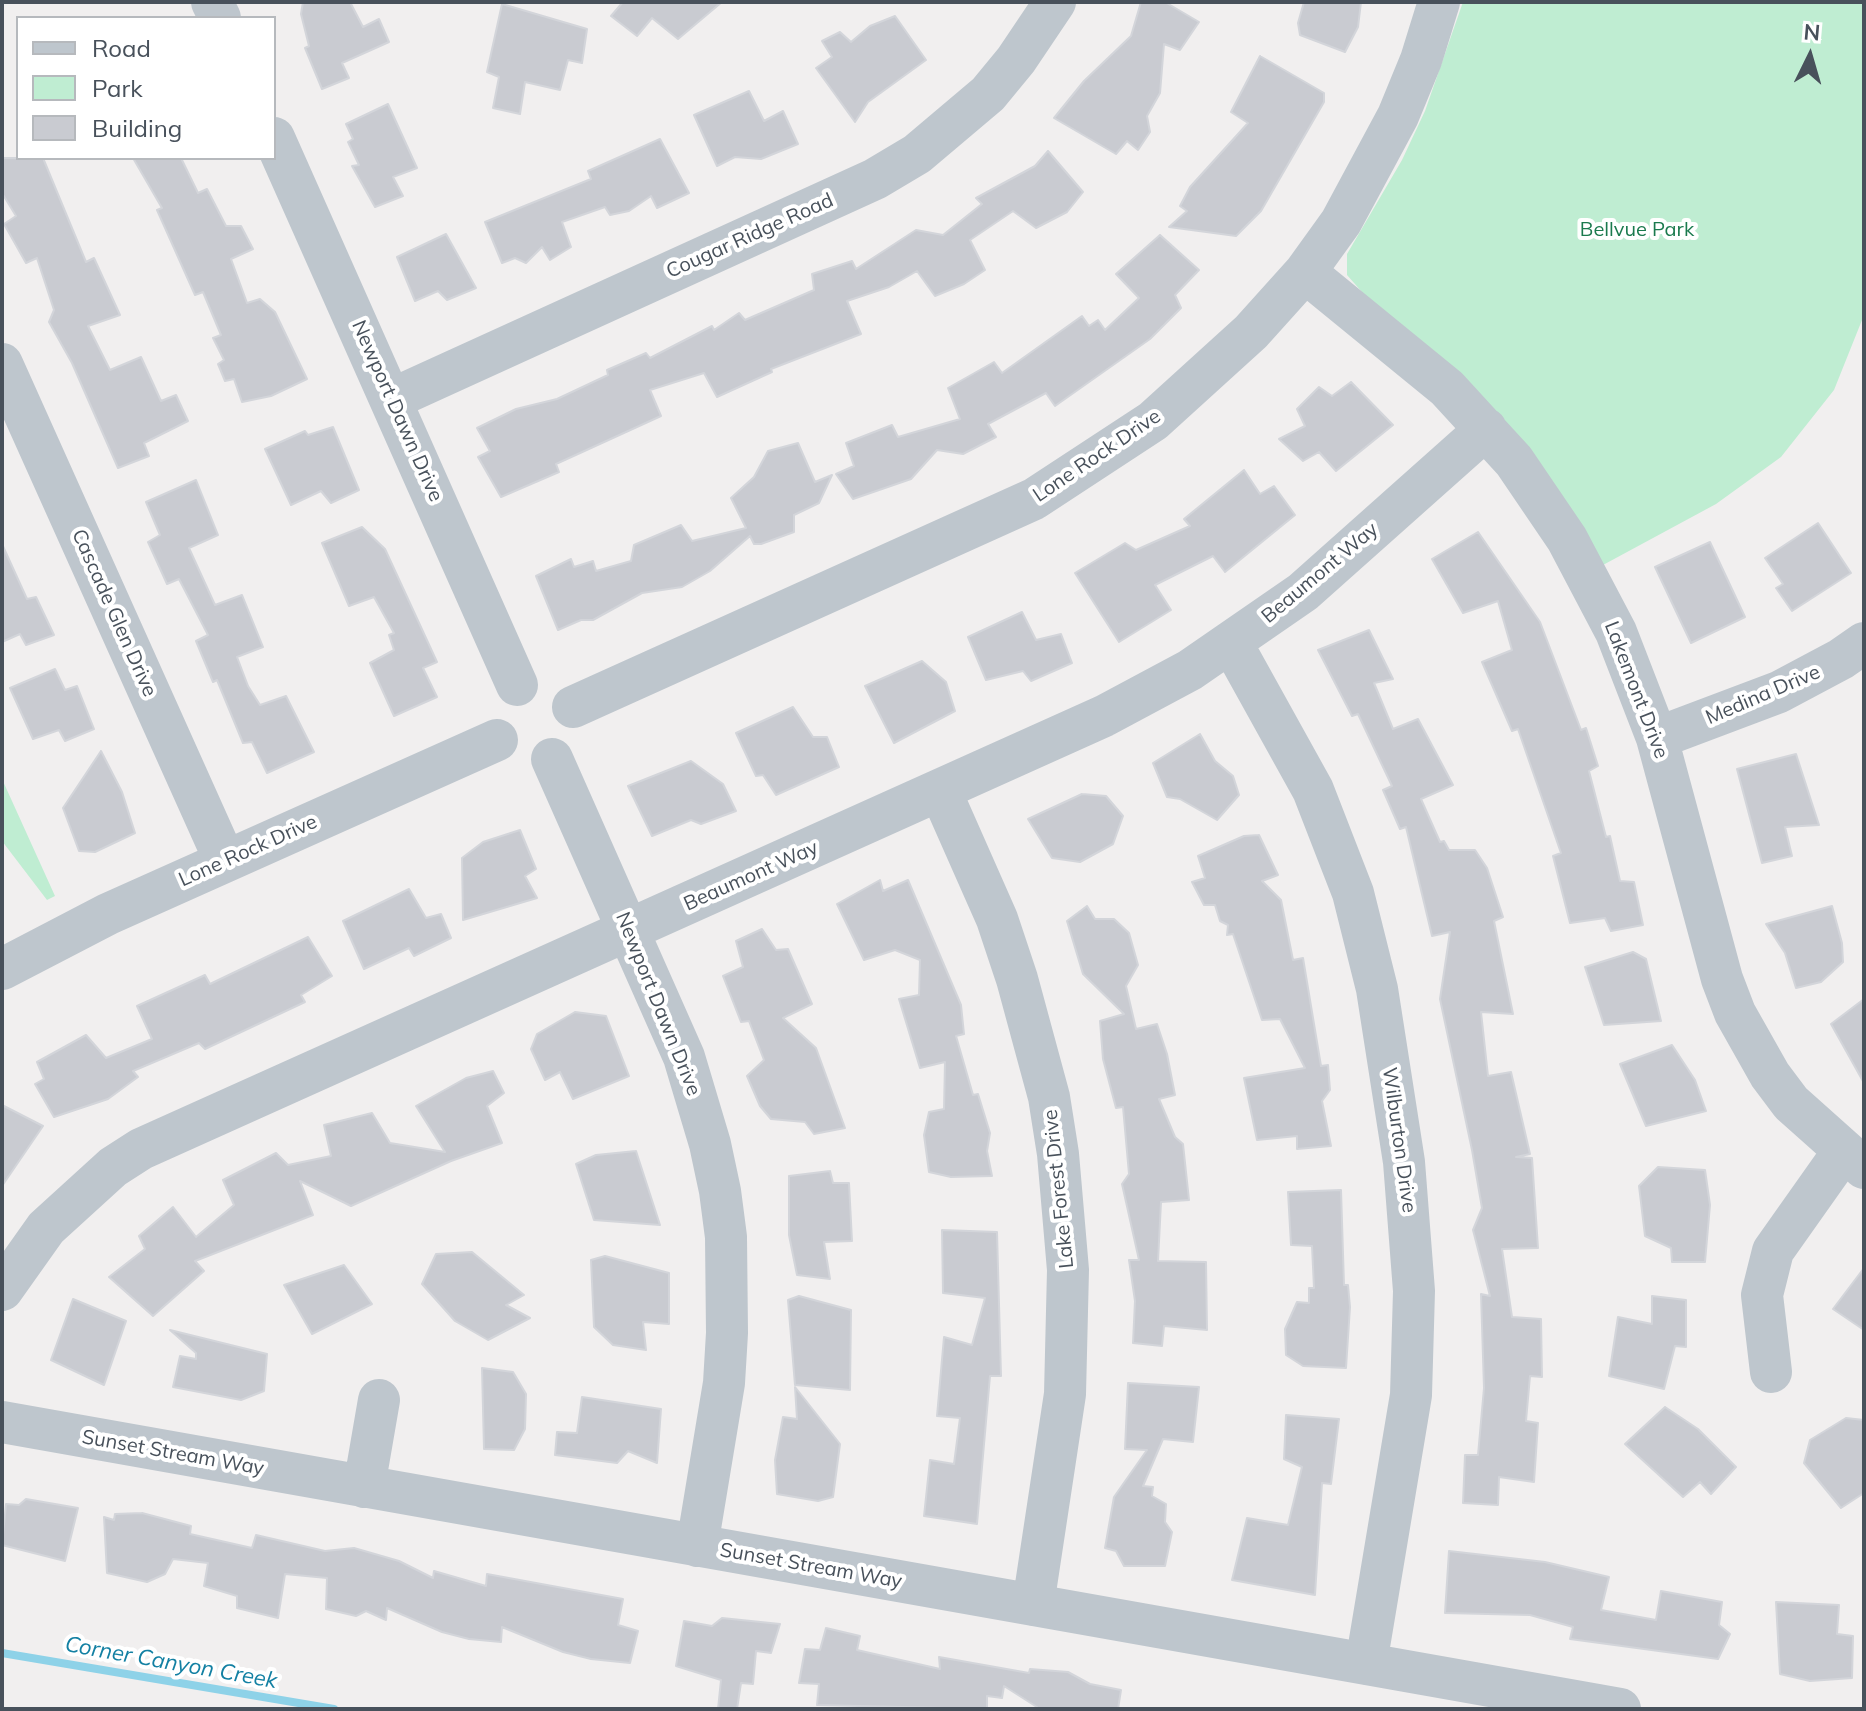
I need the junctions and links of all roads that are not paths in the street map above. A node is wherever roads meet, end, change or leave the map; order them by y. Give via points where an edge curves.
1 (1055, 2) edge
2 (1439, 2) edge
3 (276, 142) edge
4 (1305, 272) junction
5 (2, 364) edge
6 (392, 399) junction
7 (1486, 429) junction
8 (1864, 643) edge
9 (1232, 644) junction
10 (517, 685) junction
11 (573, 707) junction
12 (1657, 738) junction
13 (497, 740) junction
14 (552, 759) junction
15 (940, 790) junction
16 (225, 861) junction
17 (630, 931) junction
18 (2, 969) edge
19 (1854, 1160) edge
20 (2, 1290) edge
21 (1771, 1372) dead end
22 (379, 1400) dead end
23 (2, 1422) edge
24 (364, 1487) junction
25 (697, 1546) junction
26 (1033, 1605) junction
27 (1366, 1664) junction
28 (1620, 1709) edge

1 - 6 street, Cougar Ridge Road via 988,94 917,154 875,179
2 - 4 street, Lone Rock Drive via 1398,116 1341,222
3 - 6 street, Newport Dawn Drive
4 - 7 street, Lakemont Drive via 1407,352
4 - 11 street, Lone Rock Drive via 1213,369 1153,421 1034,499
5 - 16 street, Cascade Glen Drive
6 - 10 street, Newport Dawn Drive
7 - 9 street, Beaumont Way via 1303,592
7 - 12 street, Lakemont Drive via 1542,499 1593,583
8 - 12 street, Medina Drive via 1779,692
9 - 15 street, Beaumont Way via 1104,716
9 - 27 street, Wilburton Drive via 1313,790 1353,893 1377,989 1404,1162 1414,1291 1411,1395
10 - 11 street via 550,684
10 - 13 street via 496,707
11 - 14 street via 573,739
12 - 19 street, Lakemont Drive via 1735,1013 1777,1084 1815,1128
13 - 14 street via 518,760
13 - 16 street, Lone Rock Drive
14 - 17 street, Newport Dawn Drive
15 - 17 street, Beaumont Way
15 - 26 street, Lake Forest Drive via 997,919 1017,979 1049,1097 1058,1154 1068,1270 1065,1394
16 - 18 street, Lone Rock Drive via 69,932
17 - 20 street, Beaumont Way via 141,1149 113,1167 46,1228
17 - 25 street, Newport Dawn Drive via 698,1099 726,1237 724,1383
19 - 21 street via 1773,1251 1762,1295
22 - 24 street
23 - 24 street, Sunset Stream Way
24 - 25 street, Sunset Stream Way
25 - 26 street, Sunset Stream Way
26 - 27 street, Sunset Stream Way
27 - 28 street, Sunset Stream Way

